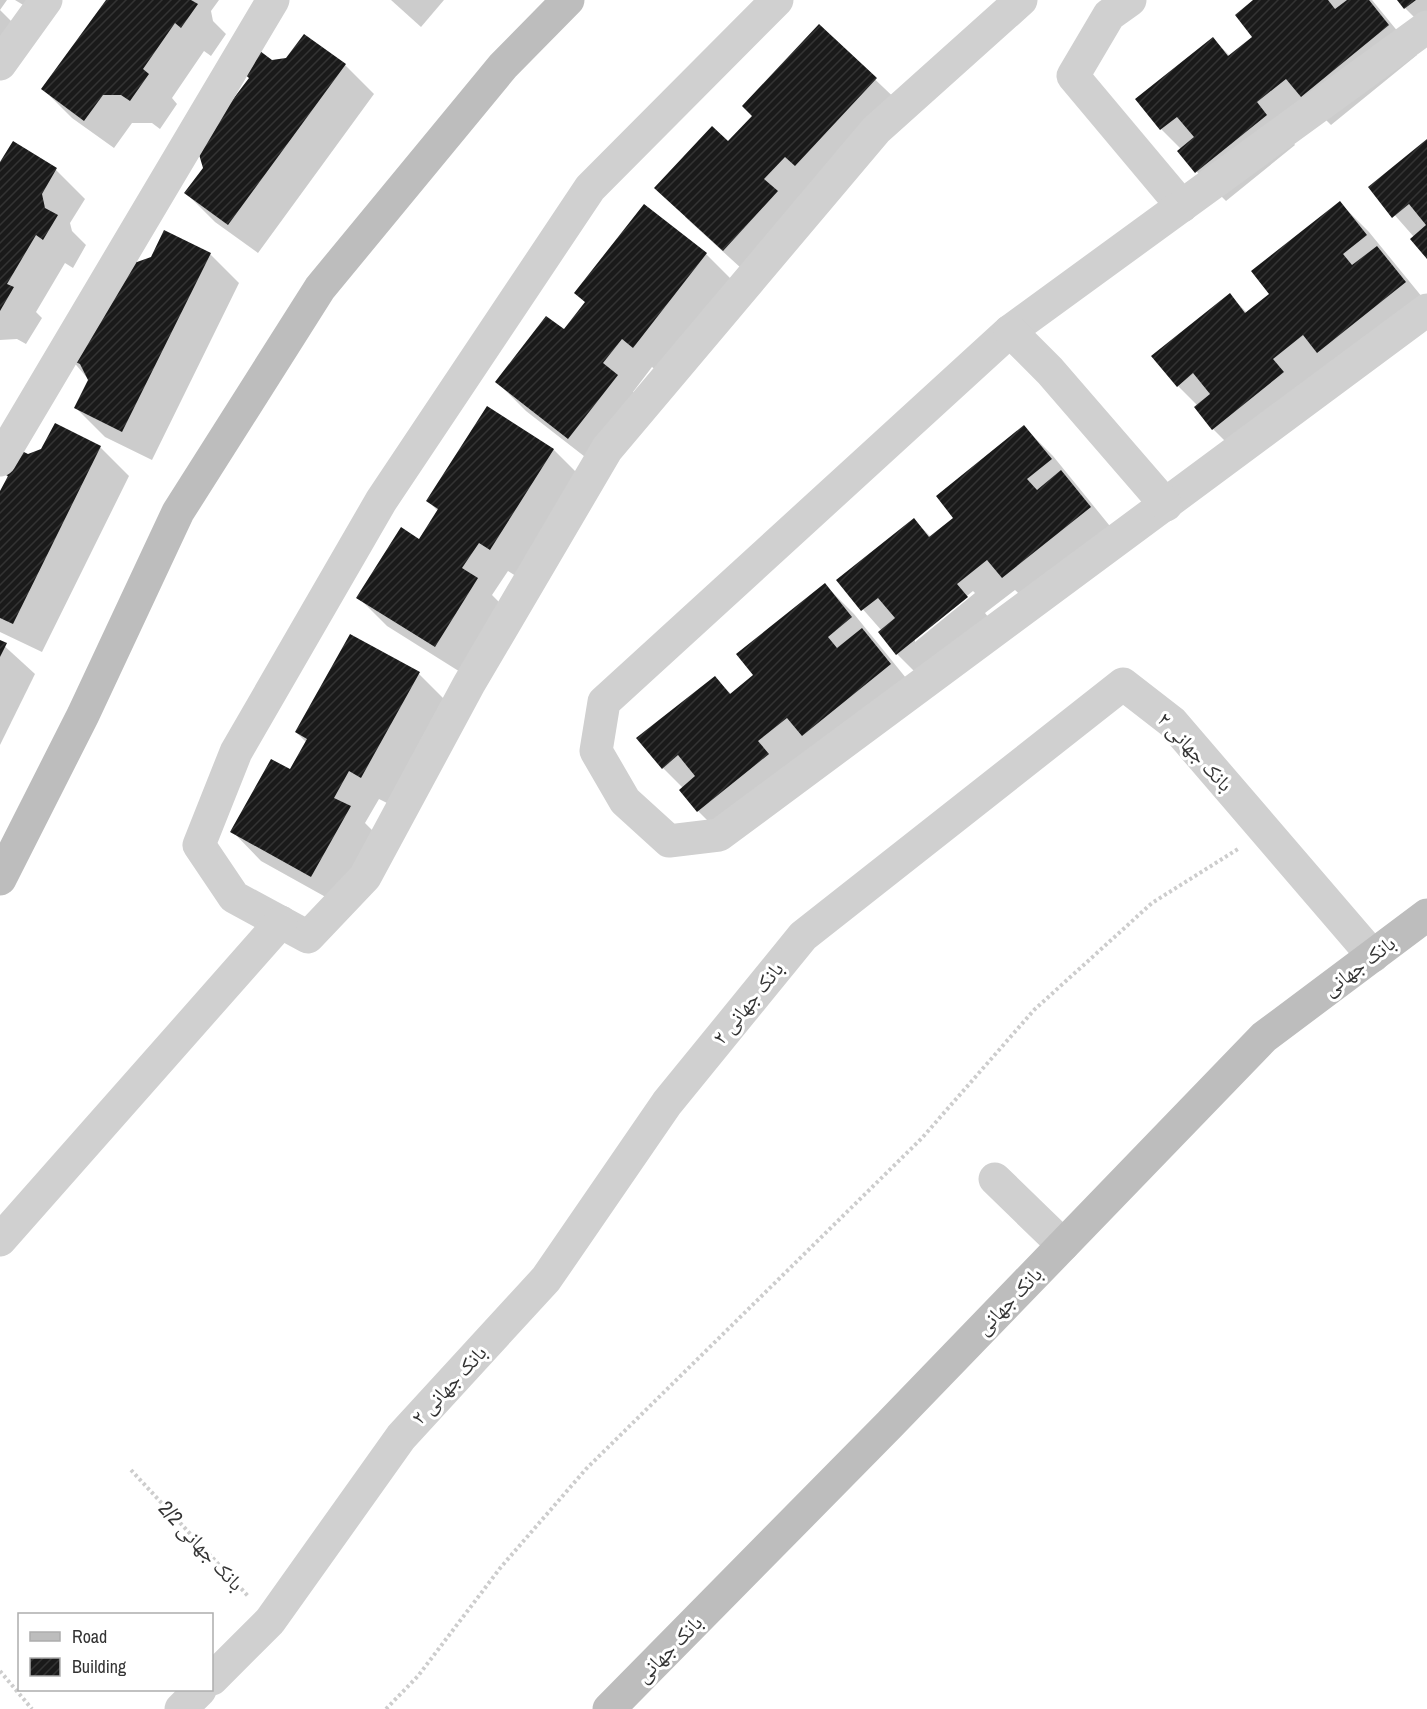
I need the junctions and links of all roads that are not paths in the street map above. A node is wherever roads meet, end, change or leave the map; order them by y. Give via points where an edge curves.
1 (46, 0) edge
2 (273, 0) edge
3 (568, 0) edge
4 (777, 0) edge
5 (1021, 0) edge
6 (1130, 0) edge
7 (1427, 27) edge
8 (0, 63) edge
9 (1182, 206) junction
10 (1427, 310) edge
11 (1010, 331) junction
12 (0, 460) edge
13 (1166, 505) junction
14 (0, 879) edge
15 (1427, 915) edge
16 (281, 922) junction
17 (1373, 956) junction
18 (995, 1179) dead end
19 (0, 1240) edge
20 (1063, 1245) junction
21 (213, 1678) edge
22 (199, 1691) edge
23 (181, 1709) edge
24 (609, 1709) edge

1 - 8 street
2 - 12 street
3 - 14 street via 503,66 320,288 178,512 83,715
4 - 16 street via 591,188 381,501 236,752 199,845 234,897
5 - 16 street via 876,130 607,449 469,684 365,877 308,937
6 - 9 street via 1109,15 1073,76
7 - 9 street
9 - 11 street
10 - 13 street
11 - 13 street via 1050,371
11 - 13 street via 604,702 596,751 625,801 669,840 719,835
15 - 17 street, بانک جهانی
16 - 19 street
17 - 20 street, بانک جهانی via 1264,1036
17 - 21 street, بانک جهانی ۲ via 1172,722 1123,684 803,936 667,1103 546,1279 401,1437 270,1621
18 - 20 street
20 - 24 street, بانک جهانی
22 - 23 street

